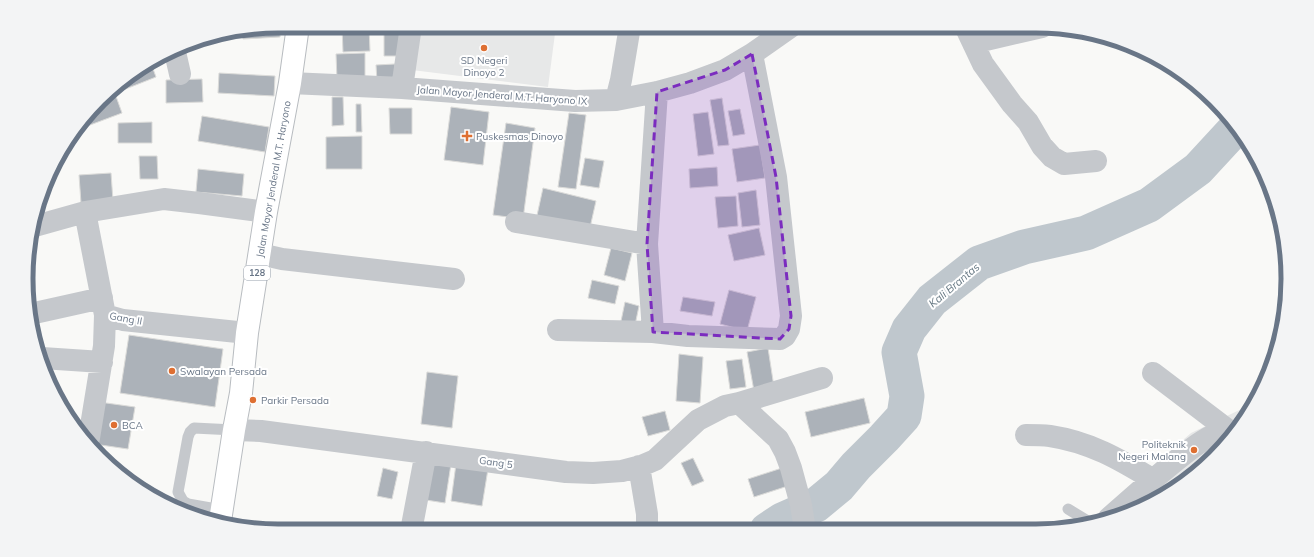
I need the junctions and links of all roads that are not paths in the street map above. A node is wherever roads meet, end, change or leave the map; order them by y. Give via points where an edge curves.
1 (297, 33) edge
2 (410, 33) edge
3 (629, 33) edge
4 (776, 33) edge
5 (979, 33) edge
6 (969, 34) edge
7 (752, 54) junction
8 (176, 56) edge
9 (180, 74) dead end
10 (290, 83) junction
11 (402, 88) junction
12 (657, 92) junction
13 (616, 100) junction
14 (1096, 161) dead end
15 (85, 212) junction
16 (266, 212) junction
17 (516, 222) dead end
18 (39, 225) edge
19 (647, 244) junction
20 (260, 254) junction
21 (454, 279) dead end
22 (103, 306) junction
23 (35, 313) edge
24 (558, 330) dead end
25 (653, 332) junction
26 (247, 333) junction
27 (47, 358) edge
28 (102, 362) junction
29 (1153, 373) dead end
30 (822, 378) dead end
31 (739, 403) junction
32 (1229, 429) edge
33 (234, 430) junction
34 (1227, 431) edge
35 (90, 435) edge
36 (1026, 435) dead end
37 (426, 452) junction
38 (639, 466) junction
39 (1152, 479) junction
40 (1068, 509) dead end
41 (1119, 509) edge
42 (221, 516) edge
43 (1084, 519) edge
44 (412, 524) edge
45 (647, 524) edge
46 (804, 524) edge

1 - 10 main road, Jalan Mayor Jenderal M.T. Haryono / 128
2 - 11 street
3 - 13 street
4 - 7 street, Jalan Mayor Jenderal M.T. Haryono IX
5 - 6 street
6 - 14 street via 983,64 1052,157 1064,164
7 - 12 street, Jalan Mayor Jenderal M.T. Haryono IX via 724,70
7 - 25 street via 776,177 791,316 789,329 780,339 688,336
8 - 9 street
10 - 11 street, Jalan Mayor Jenderal M.T. Haryono IX
10 - 16 main road, Jalan Mayor Jenderal M.T. Haryono / 128
11 - 13 street, Jalan Mayor Jenderal M.T. Haryono IX via 575,102
12 - 13 street, Jalan Mayor Jenderal M.T. Haryono IX
12 - 19 street
15 - 16 street via 164,199
15 - 18 street
15 - 22 street
16 - 20 main road, Jalan Mayor Jenderal M.T. Haryono / 128
17 - 19 street
19 - 25 street
20 - 21 street via 282,259
20 - 26 main road, Jalan Mayor Jenderal M.T. Haryono / 128
22 - 23 street
22 - 26 street, Gang II via 123,320
22 - 28 street, Gang II
24 - 25 street
26 - 33 main road, Jalan Mayor Jenderal M.T. Haryono / 128 via 241,393
27 - 28 street
28 - 35 street, Gang II
29 - 32 street
30 - 31 street, Gang 5
31 - 38 street, Gang 5 via 725,406 698,420 655,460
31 - 46 street via 778,439 785,452
33 - 37 street, Gang 5 via 261,431
33 - 42 main road, Jalan Mayor Jenderal M.T. Haryono / 128
33 - 42 lane via 194,428 190,432 178,492 188,504
34 - 39 street via 1215,433 1201,440
36 - 39 street via 1072,440 1120,459
37 - 38 street, Gang 5 via 566,472 622,471
37 - 44 street
38 - 45 street
39 - 41 street
40 - 43 lane

